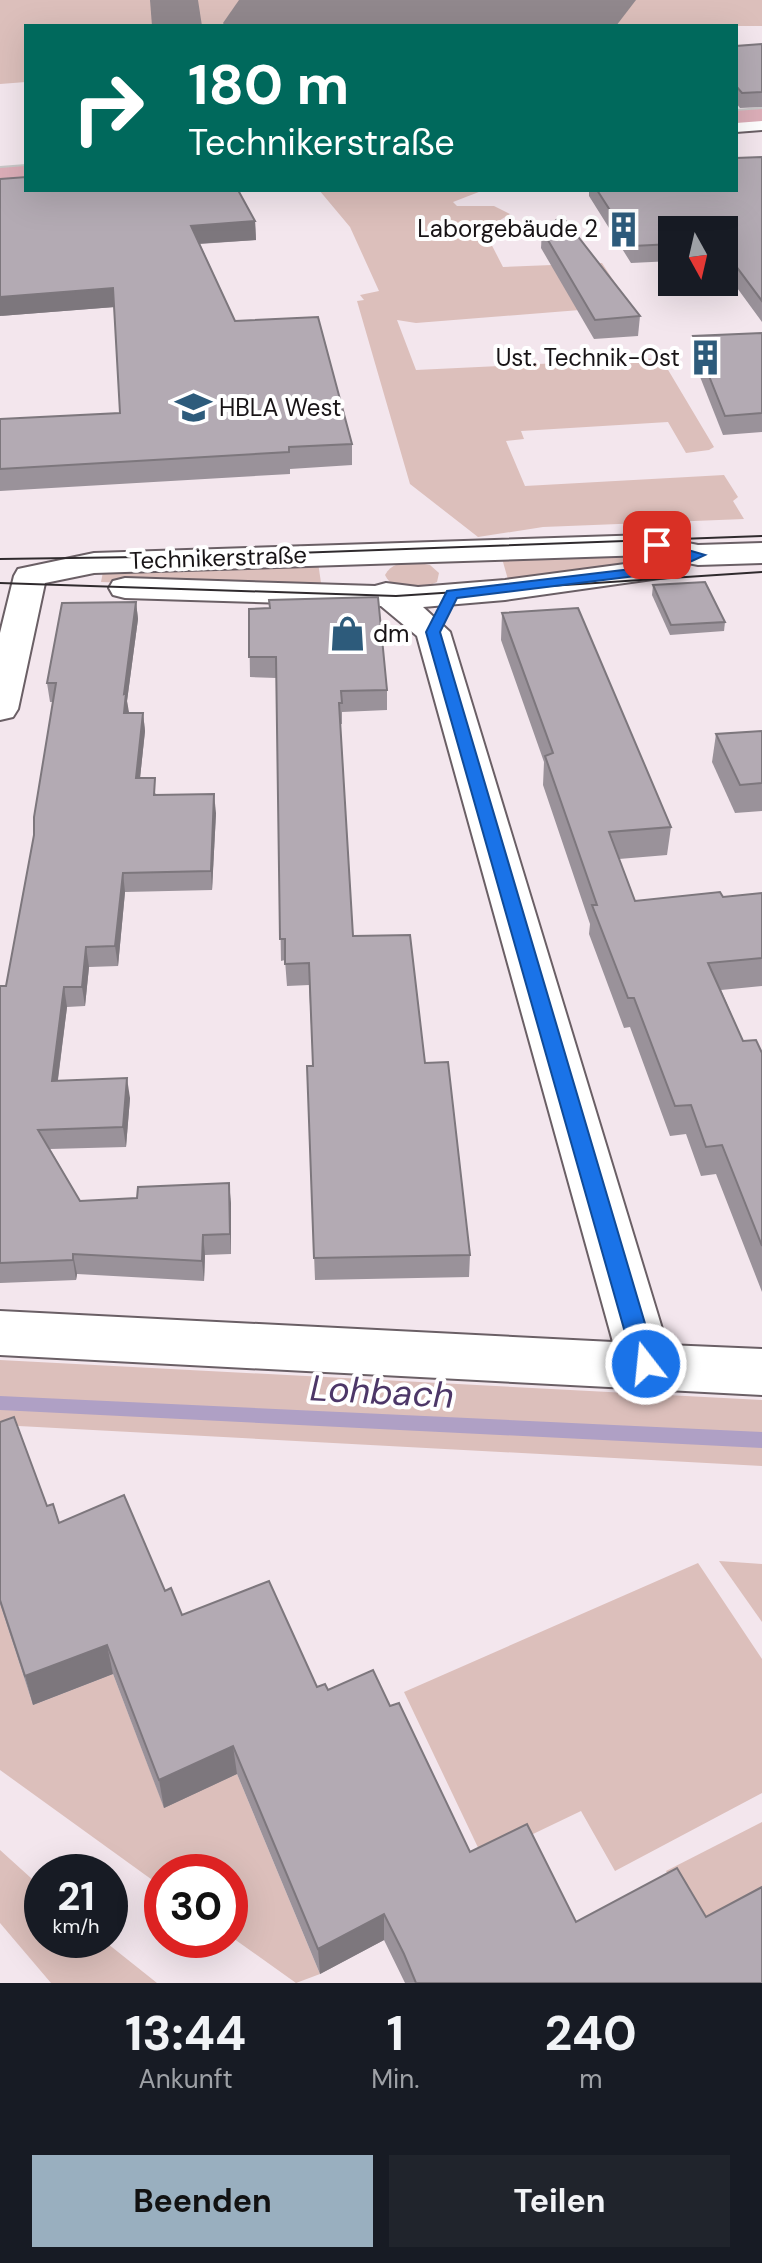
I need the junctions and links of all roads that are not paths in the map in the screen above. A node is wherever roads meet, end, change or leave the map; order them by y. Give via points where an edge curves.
1 (762, 115) edge
2 (738, 117) edge
3 (762, 124) edge
4 (738, 126) edge
5 (24, 172) edge
6 (0, 174) edge
7 (24, 181) edge
8 (0, 183) edge
9 (408, 552) junction
10 (762, 553) edge
11 (698, 555) junction
12 (15, 575) edge
13 (422, 599) junction
14 (0, 709) edge
15 (0, 1333) edge
16 (646, 1364) junction
17 (762, 1372) edge

1 - 2 main road
3 - 4 street
5 - 6 main road
7 - 8 street
9 - 11 street, Technikerstraße via 657,545
9 - 12 street, Technikerstraße via 94,563
9 - 13 street, Technikerstraße via 431,553 452,563 458,576
9 - 13 street, Technikerstraße via 387,555 366,573 369,581
10 - 11 street, Technikerstraße
11 - 13 street, Technikerstraße via 668,568
12 - 13 street, Technikerstraße via 91,586
12 - 14 street
13 - 16 street
15 - 16 street
16 - 17 street

